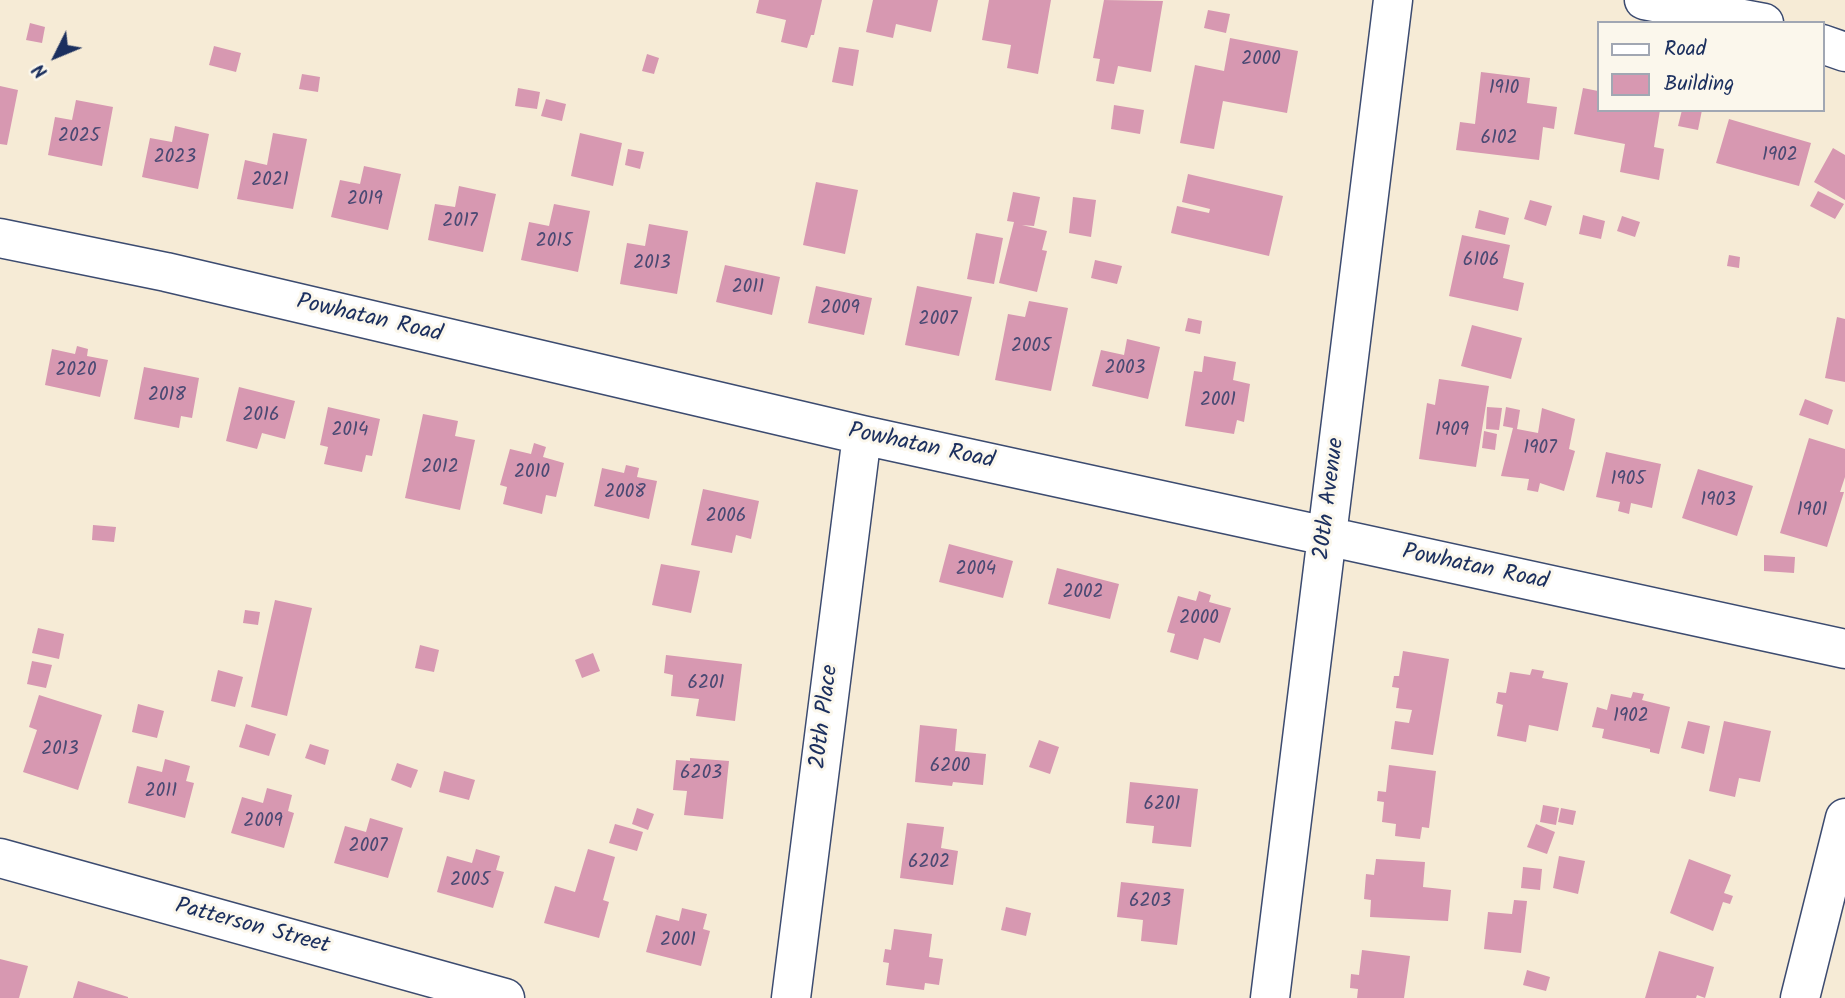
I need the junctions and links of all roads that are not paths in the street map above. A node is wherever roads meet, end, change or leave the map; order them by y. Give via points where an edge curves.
1 (1393, 0) edge
2 (1644, 0) edge
3 (1754, 21) edge
4 (1824, 45) edge
5 (1845, 52) edge
6 (0, 238) edge
7 (862, 435) junction
8 (1326, 536) junction
9 (1845, 649) edge
10 (1845, 818) edge
11 (0, 858) edge
12 (505, 998) edge
13 (791, 998) edge
14 (1270, 998) edge
15 (1800, 998) edge

1 - 8 street, 20th Avenue
2 - 3 street
4 - 5 street
6 - 7 street, Powhatan Road via 166,272
7 - 8 street, Powhatan Road
7 - 13 street, 20th Place
8 - 9 street, Powhatan Road
8 - 14 street, 20th Avenue
10 - 15 street
11 - 12 street, Patterson Street

